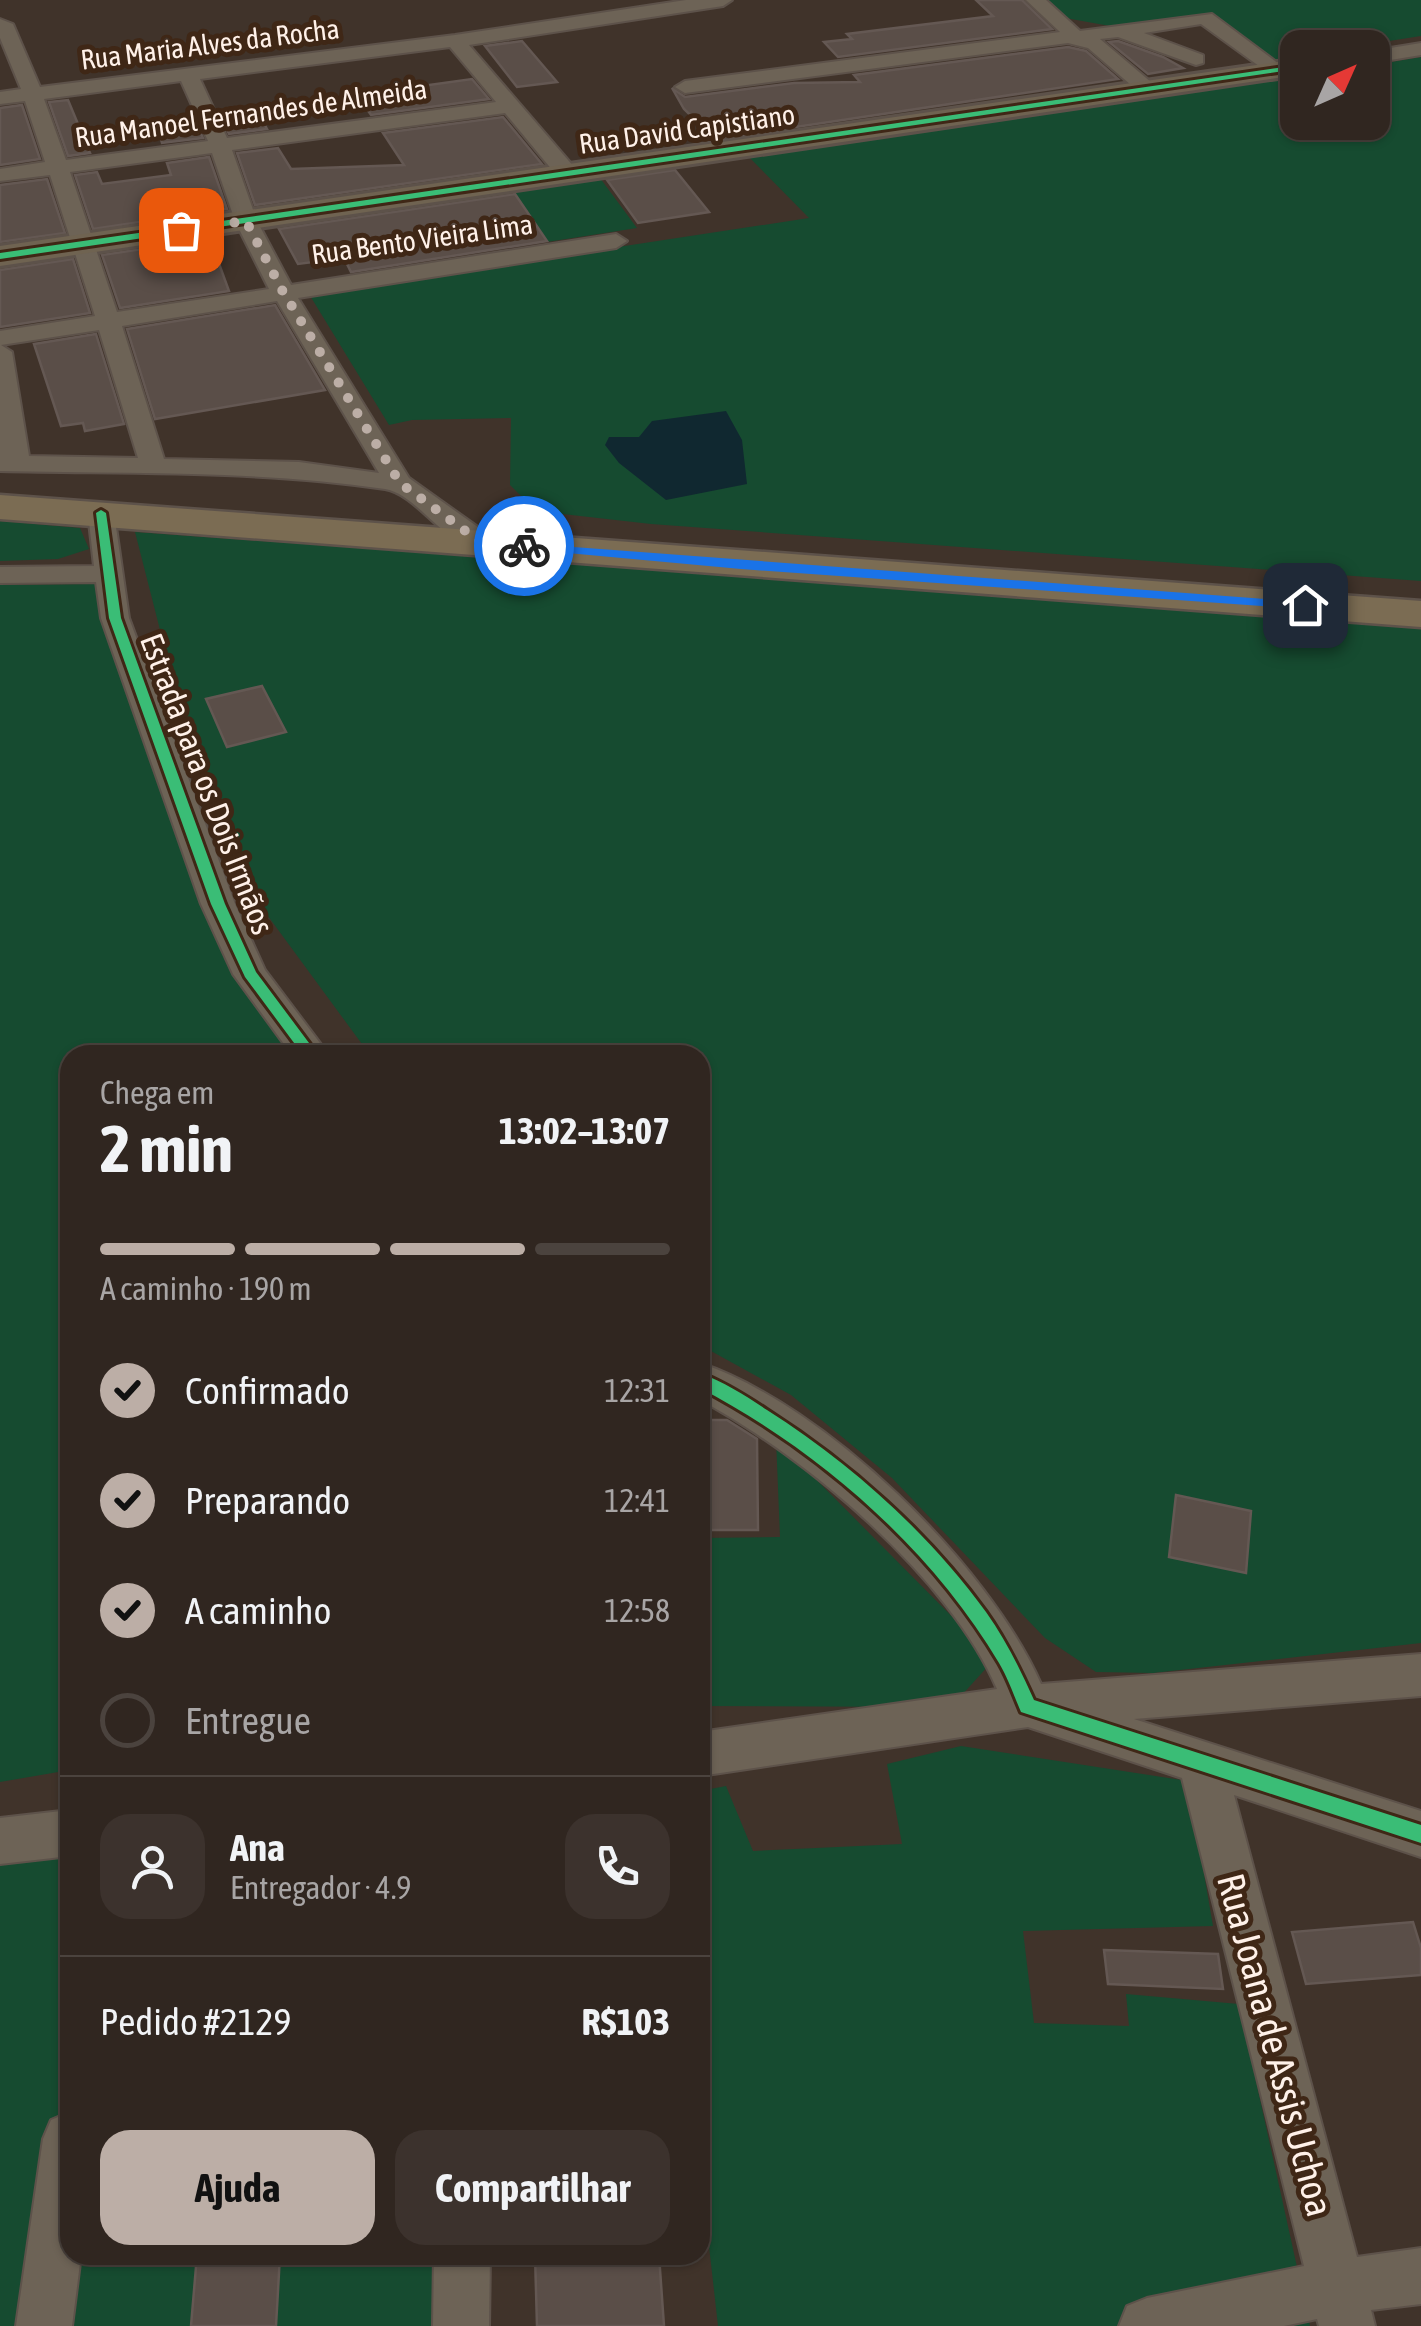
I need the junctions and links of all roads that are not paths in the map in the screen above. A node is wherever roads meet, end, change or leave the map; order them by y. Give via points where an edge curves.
1 (722, 0) edge
2 (1035, 0) edge
3 (1218, 0) edge
4 (1055, 18) junction
5 (1205, 18) junction
6 (3, 24) dead end
7 (1116, 30) junction
8 (1076, 37) junction
9 (454, 41) junction
10 (1421, 49) edge
11 (1390, 54) edge
12 (1280, 64) edge
13 (1280, 68) edge
14 (1202, 69) junction
15 (189, 76) junction
16 (686, 87) dead end
17 (1145, 87) junction
18 (30, 94) junction
19 (0, 98) edge
20 (510, 106) junction
21 (220, 145) junction
22 (56, 168) junction
23 (566, 172) junction
24 (0, 175) edge
25 (246, 221) junction
26 (616, 240) dead end
27 (84, 243) junction
28 (0, 256) edge
29 (282, 290) junction
30 (106, 323) junction
31 (0, 338) edge
32 (0, 352) edge
33 (9, 464) edge
34 (152, 466) junction
35 (400, 483) junction
36 (0, 507) edge
37 (101, 513) junction
38 (479, 541) junction
39 (107, 574) junction
40 (0, 576) edge
41 (1421, 614) edge
42 (303, 1045) edge
43 (710, 1385) edge
44 (1421, 1675) edge
45 (1028, 1706) junction
46 (710, 1753) edge
47 (1202, 1764) junction
48 (1421, 1834) edge
49 (60, 1835) edge
50 (0, 1841) edge
51 (60, 2211) edge
52 (462, 2265) edge
53 (1421, 2276) edge
54 (1342, 2306) edge
55 (44, 2326) edge
56 (461, 2326) edge
57 (1147, 2326) edge

1 - 9 street, Rua Maria Alves da Rocha
2 - 4 street
3 - 5 street
4 - 7 street
4 - 8 street
5 - 7 street
5 - 12 street
5 - 14 street
6 - 18 street
7 - 8 street
7 - 14 street
8 - 16 street
8 - 17 street via 1095,44
9 - 15 street, Rua Maria Alves da Rocha
9 - 20 street
10 - 11 street
13 - 14 street, Rua David Capistiano
14 - 17 street, Rua David Capistiano
15 - 18 street, Rua Maria Alves da Rocha
15 - 21 street
17 - 23 street, Rua David Capistiano
18 - 19 street, Rua Maria Alves da Rocha
18 - 22 street
20 - 21 street, Rua Manoel Fernandes de Almeida
20 - 23 street
21 - 22 street, Rua Manoel Fernandes de Almeida
21 - 25 street
22 - 24 street, Rua Manoel Fernandes de Almeida
22 - 27 street
23 - 25 street, Rua David Capistiano
25 - 27 street, Rua David Capistiano
25 - 29 street
26 - 29 street, Rua Bento Vieira Lima
27 - 28 street, Rua David Capistiano
27 - 30 street
29 - 30 street, Rua Bento Vieira Lima
29 - 35 street
30 - 31 street, Rua Bento Vieira Lima
30 - 34 street
32 - 33 street
33 - 34 street
34 - 35 street via 298,470
35 - 38 street
36 - 37 highway
37 - 38 highway
37 - 39 street, Estrada para os Dois Irmãos
38 - 41 highway
39 - 40 street
39 - 42 street, Estrada para os Dois Irmãos via 134,676 218,904 250,974
43 - 45 street via 815,1455 941,1569 1004,1656
44 - 45 street
45 - 46 street
45 - 47 street
47 - 48 street
47 - 54 street, Rua Joana de Assis Uchoa
49 - 50 street
51 - 55 street
52 - 56 street
53 - 54 street
54 - 57 street

